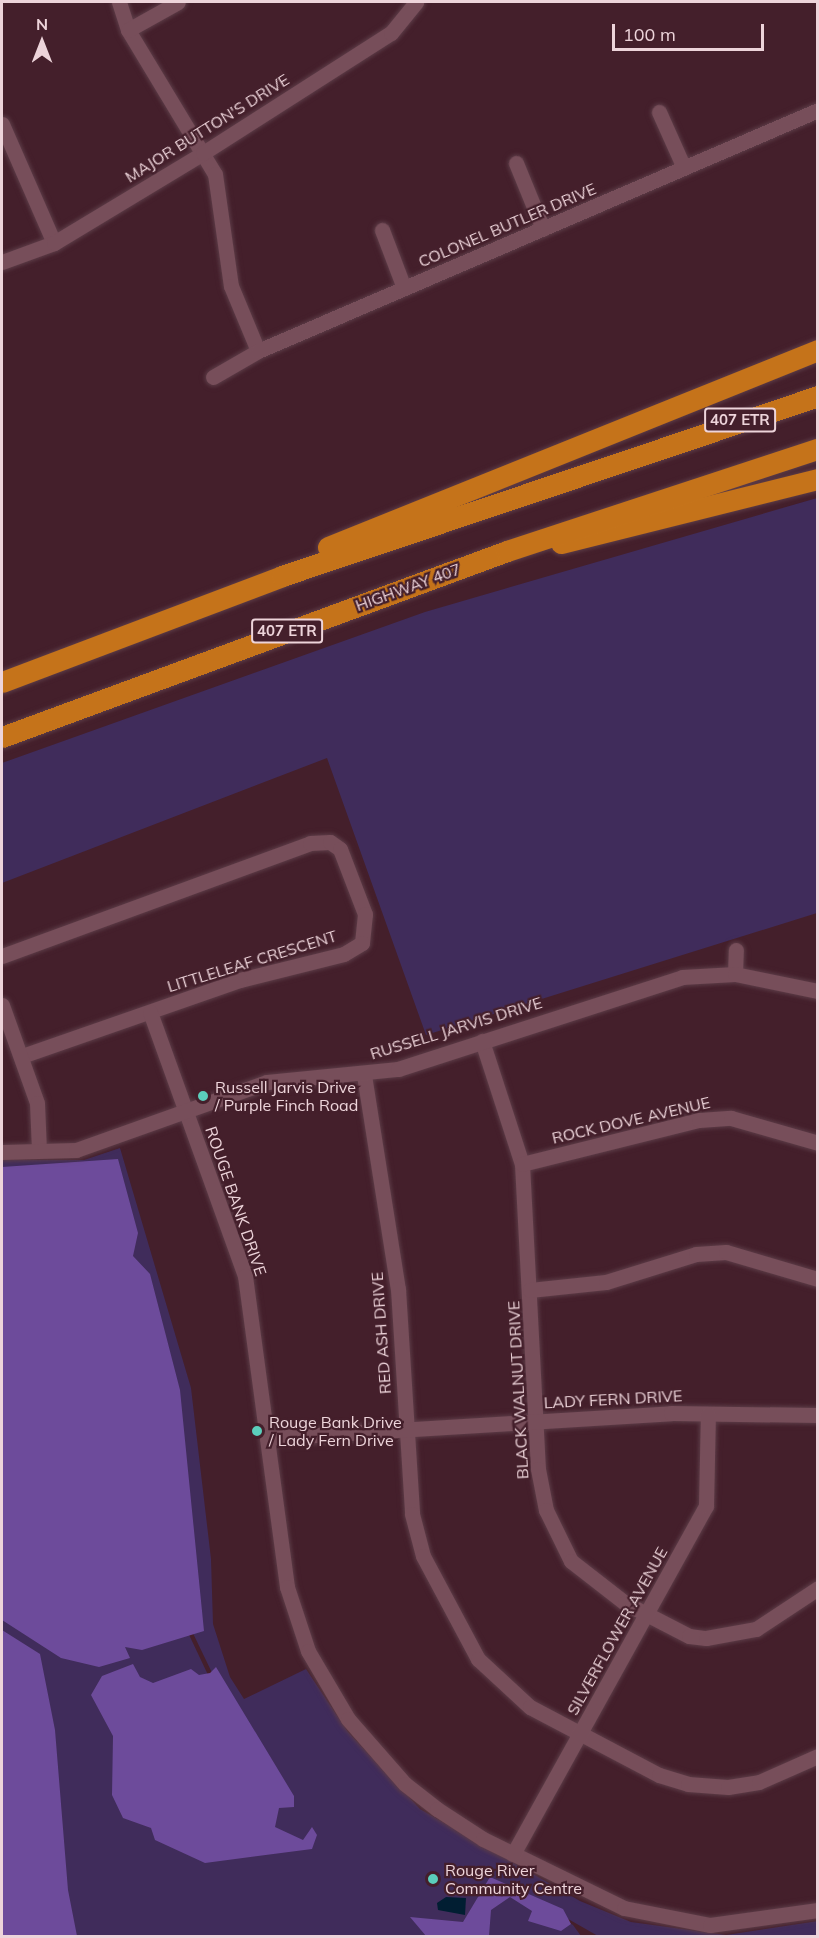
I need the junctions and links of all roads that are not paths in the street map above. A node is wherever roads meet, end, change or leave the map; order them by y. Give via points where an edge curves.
1 (119, 2) edge
2 (178, 2) edge
3 (416, 2) edge
4 (128, 30) junction
5 (818, 110) edge
6 (659, 112) dead end
7 (2, 124) edge
8 (203, 153) junction
9 (516, 163) dead end
10 (684, 168) junction
11 (543, 229) junction
12 (382, 230) dead end
13 (54, 243) junction
14 (2, 262) edge
15 (404, 288) junction
16 (818, 350) edge
17 (258, 351) junction
18 (213, 377) dead end
19 (818, 396) edge
20 (818, 449) edge
21 (818, 479) edge
22 (507, 551) junction
23 (282, 576) junction
24 (2, 682) edge
25 (2, 736) edge
26 (736, 950) dead end
27 (2, 956) edge
28 (735, 974) junction
29 (818, 991) edge
30 (2, 1005) edge
31 (150, 1011) junction
32 (482, 1041) junction
33 (22, 1056) junction
34 (364, 1075) junction
35 (186, 1114) junction
36 (818, 1143) edge
37 (39, 1150) junction
38 (2, 1152) edge
39 (522, 1164) junction
40 (818, 1279) edge
41 (530, 1290) junction
42 (708, 1414) junction
43 (818, 1415) edge
44 (536, 1420) junction
45 (405, 1433) junction
46 (267, 1438) junction
47 (818, 1588) edge
48 (649, 1614) junction
49 (579, 1734) junction
50 (818, 1756) edge
51 (513, 1854) junction
52 (818, 1910) edge

1 - 4 street
2 - 4 street
3 - 8 street, MAJOR BUTTON'S DRIVE via 391,33
4 - 8 street
5 - 10 street, COLONEL BUTLER DRIVE
6 - 10 street
7 - 13 street
8 - 13 street, MAJOR BUTTON'S DRIVE
8 - 17 street via 220,190 231,286
9 - 11 street
10 - 11 street, COLONEL BUTLER DRIVE
11 - 15 street, COLONEL BUTLER DRIVE
12 - 15 street
13 - 14 street, MAJOR BUTTON'S DRIVE
15 - 17 street, COLONEL BUTLER DRIVE
16 - 23 highway via 333,544
17 - 18 street, COLONEL BUTLER DRIVE
19 - 23 highway, 407 ETR
20 - 22 highway, HIGHWAY 407 / 407 ETR
21 - 22 highway via 605,536
22 - 25 highway, HIGHWAY 407 / 407 ETR
23 - 24 highway, 407 ETR
26 - 28 street
27 - 31 street, LITTLELEAF CRESCENT via 310,843 330,842 340,849 365,914 362,943 344,954 240,980
28 - 29 street, RUSSELL JARVIS DRIVE
28 - 32 street, RUSSELL JARVIS DRIVE via 650,984
30 - 33 street
31 - 33 street, LITTLELEAF CRESCENT
31 - 35 street, ROUGE BANK DRIVE
32 - 34 street, RUSSELL JARVIS DRIVE
32 - 39 street, BLACK WALNUT DRIVE
33 - 37 street via 37,1103
34 - 35 street, RUSSELL JARVIS DRIVE via 267,1082
34 - 45 street, RED ASH DRIVE via 395,1265
35 - 37 street, RUSSELL JARVIS DRIVE via 76,1150
35 - 46 street, ROUGE BANK DRIVE via 244,1276
36 - 39 street, ROCK DOVE AVENUE via 731,1118 699,1120
37 - 38 street, RUSSELL JARVIS DRIVE
39 - 41 street, BLACK WALNUT DRIVE
40 - 41 street via 726,1252 696,1254 606,1282
41 - 44 street, BLACK WALNUT DRIVE
42 - 43 street, LADY FERN DRIVE
42 - 44 street, LADY FERN DRIVE
42 - 48 street, SILVERFLOWER AVENUE via 706,1506
44 - 45 street, LADY FERN DRIVE
44 - 48 street, BLACK WALNUT DRIVE via 546,1510 571,1561 599,1587
45 - 46 street, LADY FERN DRIVE
45 - 49 street, RED ASH DRIVE via 412,1514 423,1556 453,1621 478,1659 512,1693
46 - 51 street, ROUGE BANK DRIVE via 286,1587 308,1651 328,1686 348,1719 405,1784
47 - 48 street, BLACK WALNUT DRIVE via 756,1629 723,1639 689,1636
48 - 49 street, SILVERFLOWER AVENUE
49 - 50 street, RED ASH DRIVE via 659,1775 715,1787 771,1779
49 - 51 street, SILVERFLOWER AVENUE
51 - 52 street, ROUGE BANK DRIVE via 624,1908 666,1920 735,1924

